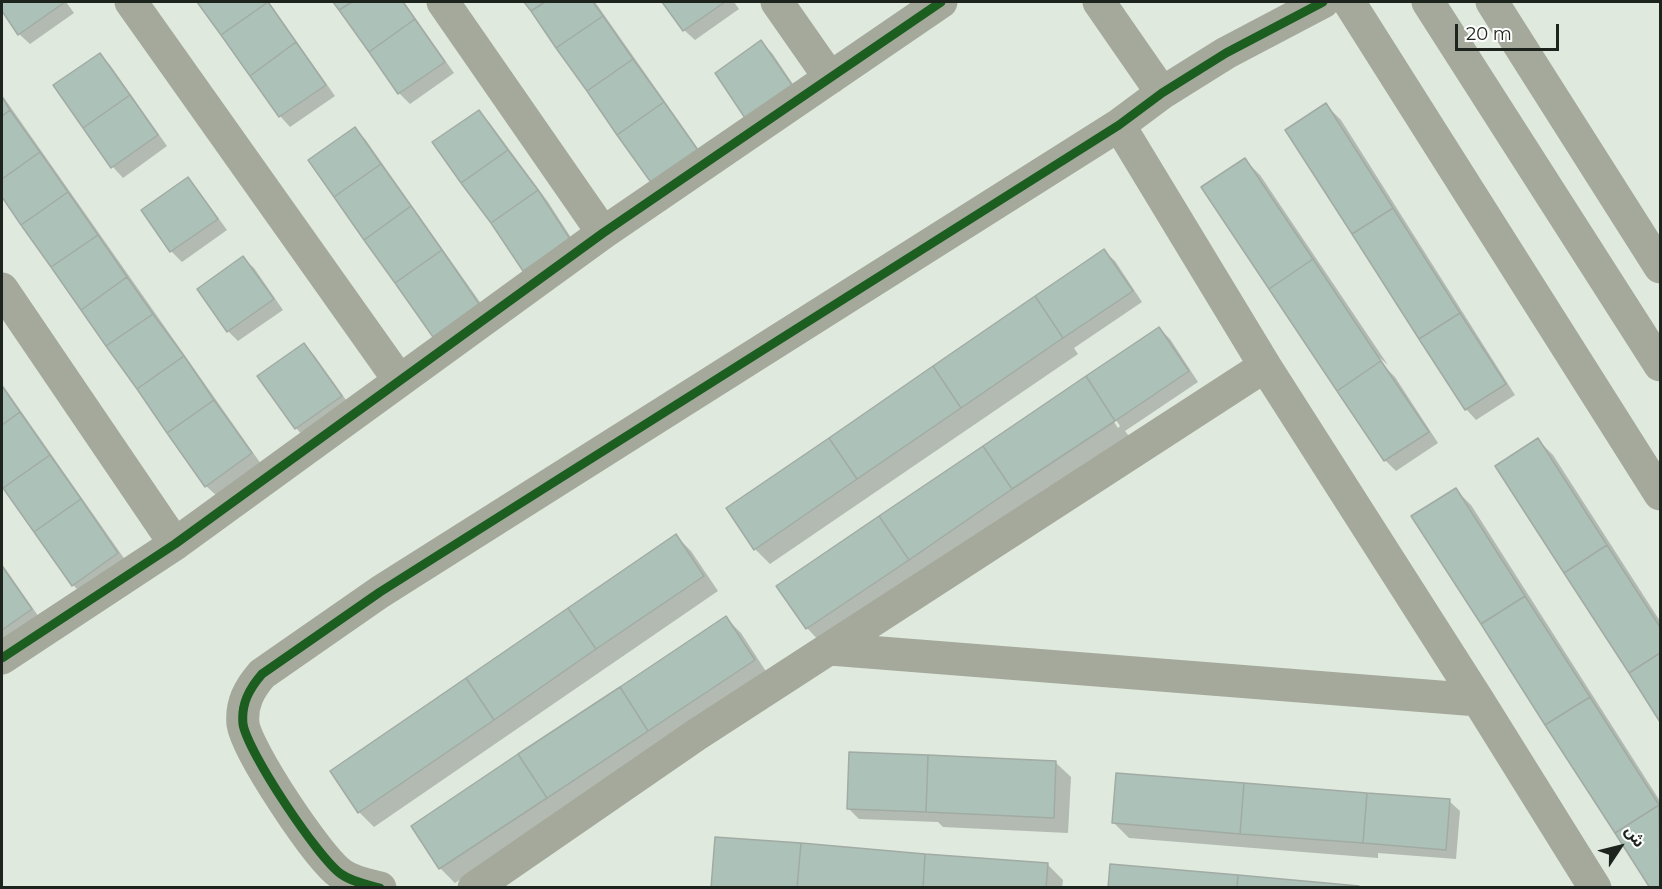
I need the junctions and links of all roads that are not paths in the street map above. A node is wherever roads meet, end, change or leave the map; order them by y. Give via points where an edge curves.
1 (131, 2) edge
2 (443, 2) edge
3 (777, 2) edge
4 (941, 2) edge
5 (1099, 2) edge
6 (1283, 2) edge
7 (1323, 2) edge
8 (1349, 2) edge
9 (1428, 2) edge
10 (1492, 2) edge
11 (1226, 53) junction
12 (830, 78) junction
13 (1161, 93) junction
14 (1119, 125) junction
15 (603, 233) junction
16 (1660, 267) edge
17 (2, 289) edge
18 (1660, 365) edge
19 (1265, 366) junction
20 (399, 380) junction
21 (1660, 494) edge
22 (175, 544) junction
23 (830, 649) junction
24 (2, 658) edge
25 (1478, 700) junction
26 (380, 888) edge
27 (474, 888) edge
28 (1595, 888) edge

1 - 20 street
2 - 15 street
3 - 12 street
4 - 12 street
5 - 13 street
6 - 11 street
7 - 11 street
8 - 21 street
9 - 18 street
10 - 16 street
11 - 13 street
12 - 15 street
13 - 14 street
14 - 19 street
14 - 26 street via 380,592 262,674 251,686 243,711 246,738 259,762 331,867 344,877
15 - 20 street
17 - 22 street
19 - 23 street
19 - 25 street
20 - 22 street
22 - 24 street
23 - 25 street
23 - 27 street via 696,735
25 - 28 street

